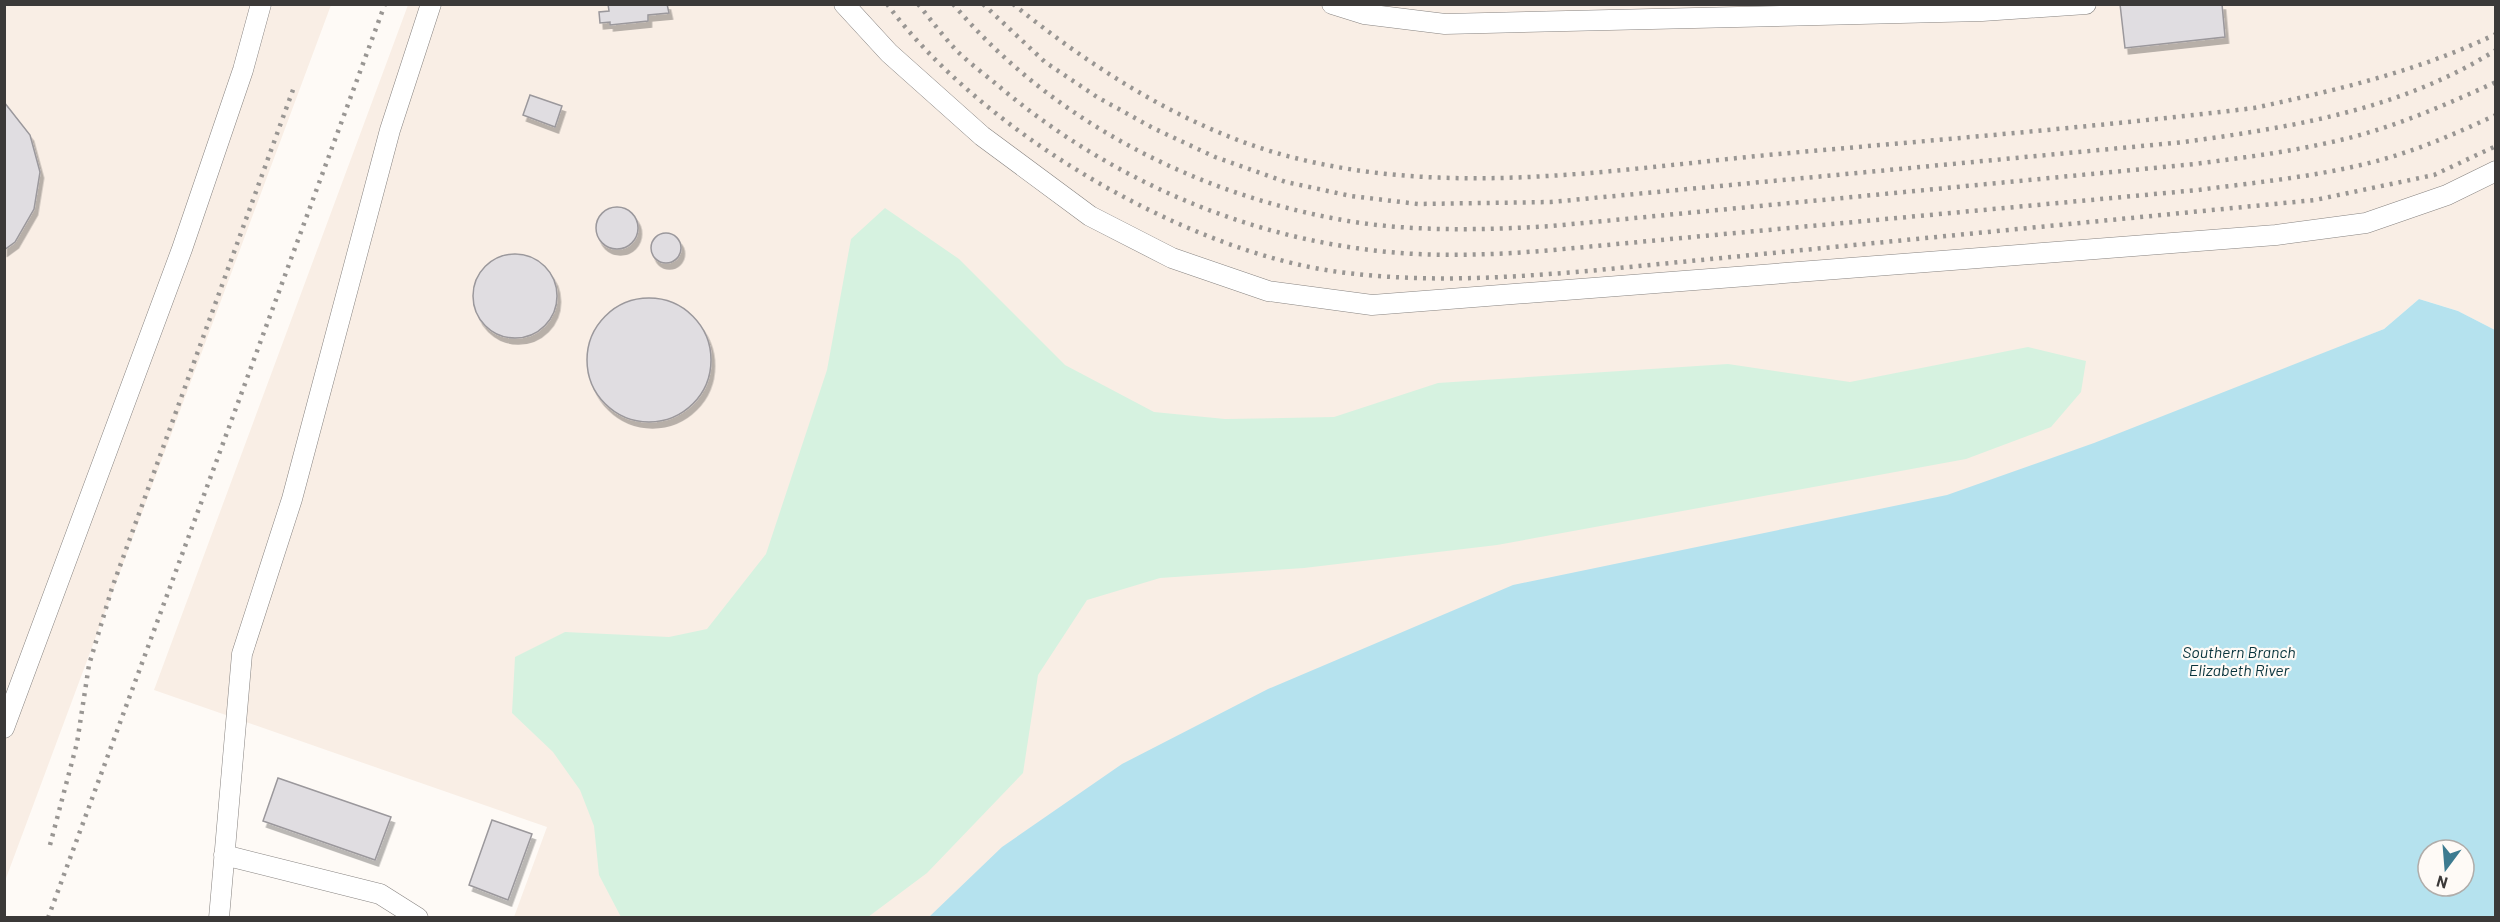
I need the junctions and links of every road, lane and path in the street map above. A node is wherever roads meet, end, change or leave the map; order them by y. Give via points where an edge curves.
1 (261, 4) edge
2 (431, 4) edge
3 (844, 4) edge
4 (1332, 4) edge
5 (2086, 4) edge
6 (1674, 11) edge
7 (2496, 171) edge
8 (4, 728) edge
9 (224, 855) junction
10 (219, 918) edge
11 (418, 918) edge

1 - 8 lane via 243,70 182,249
2 - 9 lane via 390,130 292,499 242,654
3 - 7 lane via 889,53 982,136 1090,216 1172,258 1268,291 1372,305 2276,235 2366,223 2446,195
4 - 6 lane via 1364,14 1445,24
5 - 6 lane via 1982,11
9 - 10 lane
9 - 11 lane via 380,894

